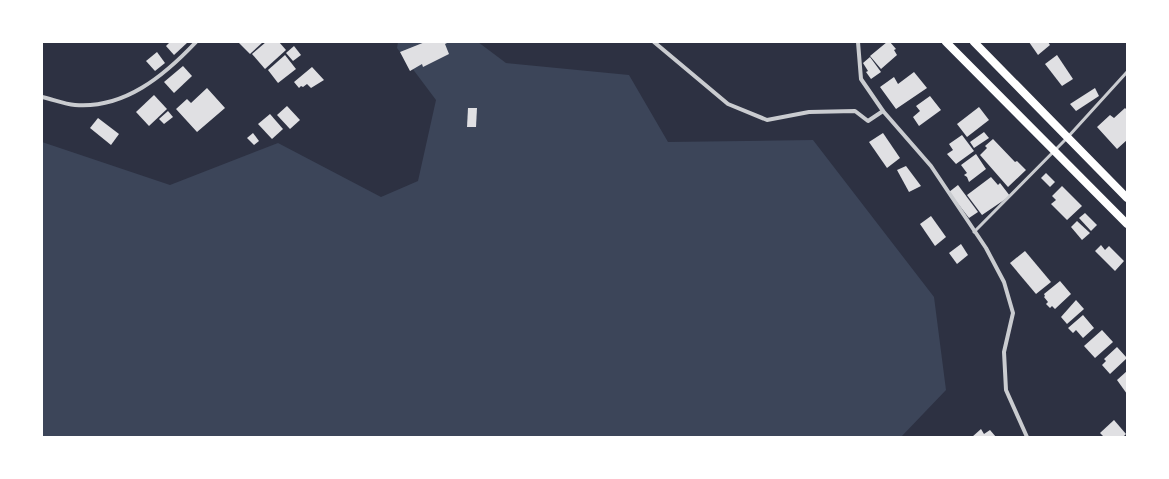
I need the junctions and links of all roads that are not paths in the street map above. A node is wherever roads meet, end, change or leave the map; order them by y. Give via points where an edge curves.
1 (196, 42) edge
2 (654, 42) edge
3 (858, 42) edge
4 (946, 42) edge
5 (974, 42) edge
6 (1127, 72) edge
7 (42, 96) edge
8 (883, 111) junction
9 (1067, 138) junction
10 (1054, 151) junction
11 (1127, 198) edge
12 (1127, 224) edge
13 (974, 232) junction
14 (1027, 437) edge

1 - 7 street via 148,85 112,102 75,105
2 - 8 street via 728,104 767,120 809,112 855,111 868,121
3 - 8 street via 861,79
4 - 10 main road
5 - 9 main road
6 - 9 lane
8 - 13 street via 931,166
9 - 10 lane
9 - 11 main road
10 - 12 main road
10 - 13 lane
13 - 14 street via 986,248 1004,282 1013,313 1004,352 1006,390

